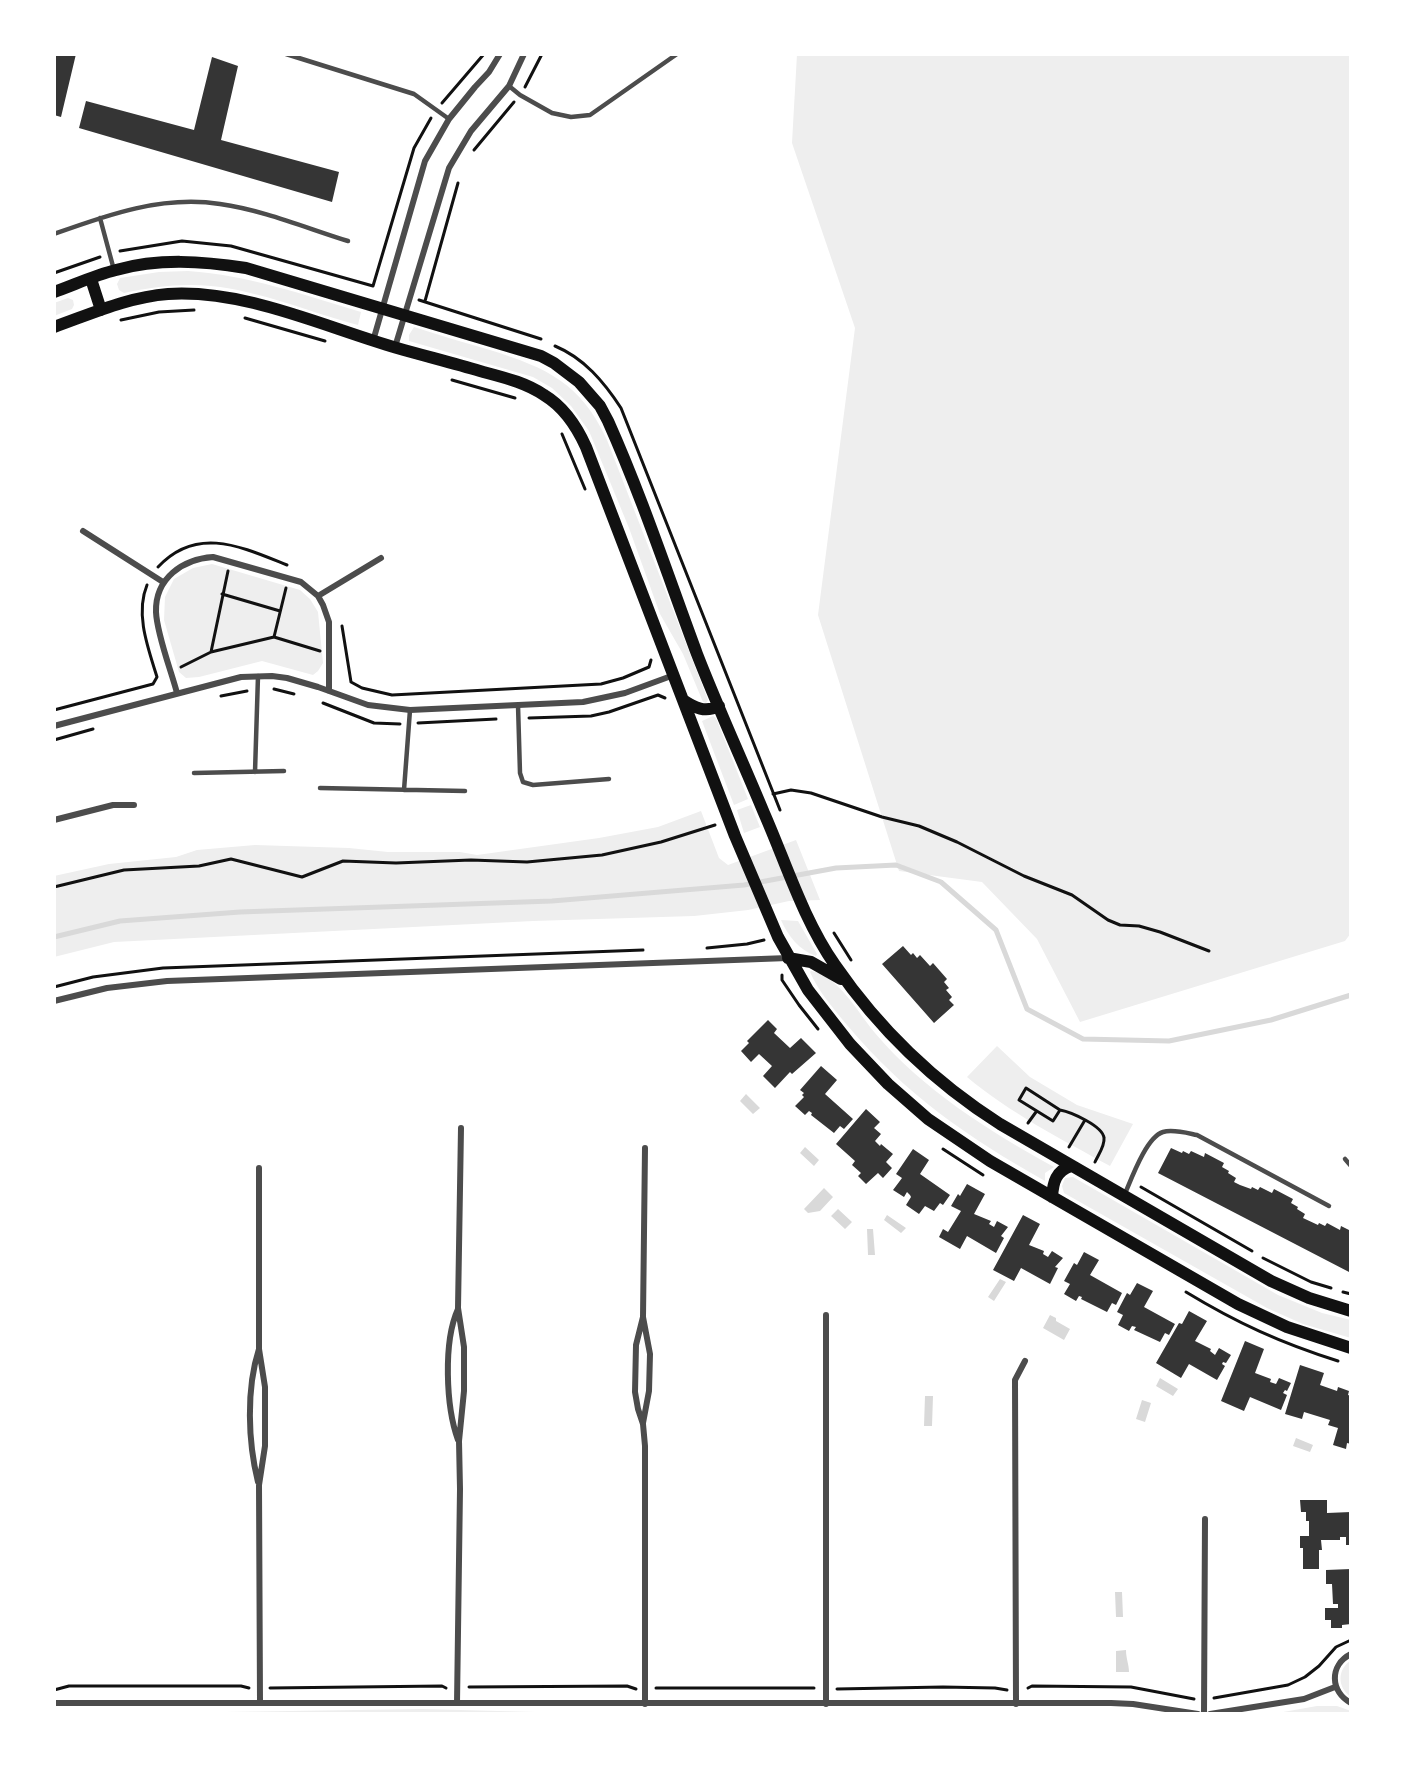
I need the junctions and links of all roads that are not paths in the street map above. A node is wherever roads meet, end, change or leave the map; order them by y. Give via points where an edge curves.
1 (286, 54) edge
2 (500, 54) edge
3 (524, 54) edge
4 (677, 54) edge
5 (509, 86) junction
6 (449, 119) junction
7 (100, 218) junction
8 (54, 234) edge
9 (348, 241) dead end
10 (114, 270) junction
11 (91, 279) junction
12 (54, 292) edge
13 (382, 308) junction
14 (100, 310) junction
15 (405, 315) junction
16 (54, 327) edge
17 (373, 341) junction
18 (395, 347) junction
19 (83, 531) dead end
20 (381, 558) dead end
21 (164, 582) junction
22 (318, 596) junction
23 (674, 675) junction
24 (258, 676) junction
25 (330, 691) junction
26 (177, 693) junction
27 (683, 700) junction
28 (518, 705) junction
29 (719, 706) junction
30 (410, 710) junction
31 (54, 726) edge
32 (284, 771) dead end
33 (194, 772) dead end
34 (255, 772) junction
35 (609, 779) dead end
36 (320, 788) dead end
37 (404, 790) junction
38 (465, 791) dead end
39 (134, 805) dead end
40 (54, 820) edge
41 (788, 958) junction
42 (850, 984) junction
43 (54, 1001) edge
44 (461, 1128) dead end
45 (645, 1148) dead end
46 (1345, 1159) dead end
47 (1071, 1166) junction
48 (1351, 1166) edge
49 (259, 1168) dead end
50 (1124, 1196) junction
51 (1052, 1197) junction
52 (1329, 1206) dead end
53 (458, 1308) junction
54 (1351, 1311) edge
55 (826, 1315) dead end
56 (643, 1317) junction
57 (1351, 1348) edge
58 (259, 1349) junction
59 (1025, 1360) dead end
60 (643, 1424) junction
61 (459, 1441) junction
62 (259, 1485) junction
63 (1205, 1519) dead end
64 (1351, 1654) edge
65 (1335, 1687) junction
66 (54, 1703) edge
67 (260, 1703) junction
68 (457, 1703) junction
69 (1351, 1703) edge
70 (645, 1704) junction
71 (826, 1704) junction
72 (1016, 1704) junction
73 (1198, 1714) edge
74 (1204, 1714) edge
75 (1210, 1714) edge

1 - 6 lane via 414,94
2 - 6 street
3 - 5 street
4 - 5 lane via 590,115 572,117 552,112
5 - 15 street via 452,162
6 - 13 street via 425,161
7 - 8 lane
7 - 9 lane via 150,206 218,203
7 - 10 lane
10 - 11 main road
10 - 13 main road via 175,261 208,262 246,268
11 - 12 main road
11 - 14 main road
13 - 15 main road
13 - 17 street
14 - 16 main road
14 - 17 main road via 167,294 225,297
15 - 18 street
15 - 29 main road via 541,356 590,393 617,441
17 - 18 main road
18 - 23 main road via 522,383 545,395 564,412 586,447
19 - 21 street
20 - 22 street
21 - 22 street via 190,561 213,557 301,582
21 - 26 street via 156,610
22 - 25 street via 327,613
23 - 27 main road
23 - 28 street via 597,700
24 - 25 street via 287,678
24 - 26 street
24 - 34 lane
25 - 30 street via 368,705
26 - 31 street
27 - 29 main road via 702,709
27 - 41 main road via 735,836
28 - 30 street
28 - 35 lane via 523,782 533,785
29 - 42 main road via 807,912 834,964
30 - 37 lane
32 - 34 lane
33 - 34 lane
36 - 37 lane
37 - 38 lane
39 - 40 street via 113,805
41 - 42 main road via 811,962
41 - 43 street via 167,981 107,988
41 - 51 main road via 850,1044 907,1101 970,1149
42 - 47 main road via 889,1033 932,1074 976,1109
44 - 53 street
45 - 56 street
46 - 48 lane
47 - 50 main road
47 - 51 main road via 1056,1176
49 - 58 street
50 - 52 lane via 1152,1138 1164,1132 1184,1132 1197,1135
50 - 54 main road via 1255,1272 1309,1298
51 - 57 main road via 1238,1304 1287,1328
53 - 61 street via 464,1347
53 - 61 street via 449,1336 449,1390 451,1416
55 - 71 street
56 - 60 street via 650,1354
56 - 60 street via 636,1345 635,1392
58 - 62 street via 265,1387 266,1446
58 - 62 street via 252,1377 251,1440
59 - 72 street via 1015,1380
60 - 70 street
61 - 68 street
62 - 67 street
63 - 74 street
64 - 65 street via 1338,1665
65 - 69 street
65 - 75 street via 1304,1698
66 - 67 street
67 - 68 street
68 - 70 street
70 - 71 street
71 - 72 street
72 - 73 street via 1133,1704

